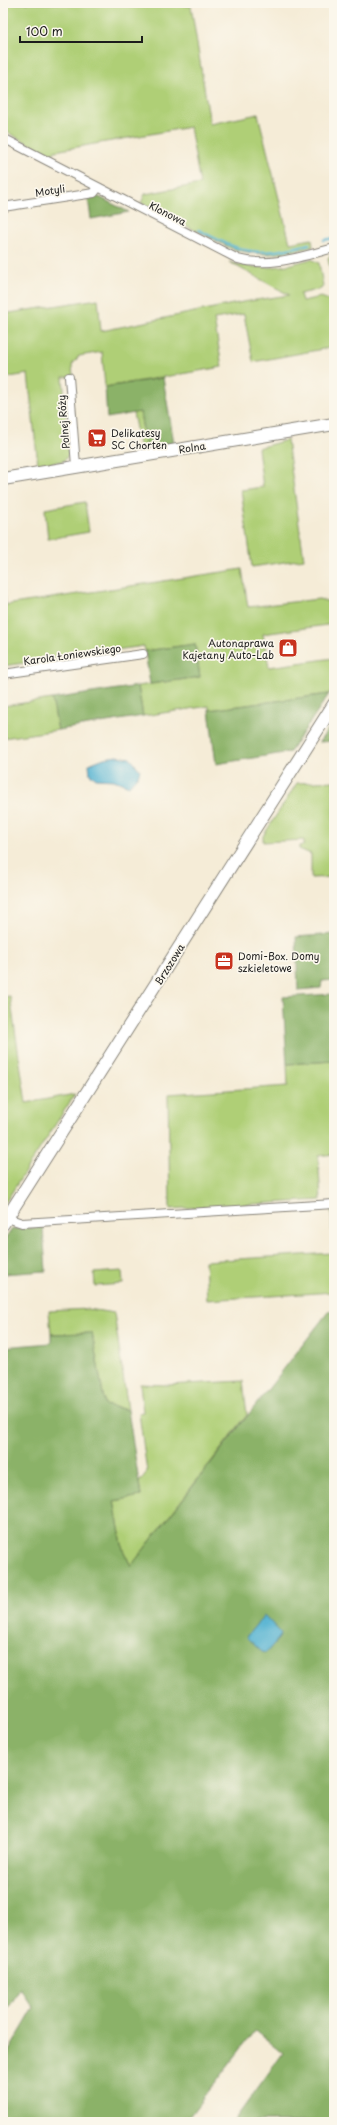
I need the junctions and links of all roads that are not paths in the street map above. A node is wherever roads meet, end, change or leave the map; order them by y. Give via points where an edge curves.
1 (3, 138) edge
2 (98, 188) junction
3 (3, 207) edge
4 (334, 248) edge
5 (69, 377) dead end
6 (334, 424) edge
7 (76, 466) junction
8 (3, 479) edge
9 (143, 654) dead end
10 (3, 674) edge
11 (334, 704) edge
12 (334, 1204) edge
13 (5, 1221) edge

1 - 2 street, Klonowa
2 - 3 street, Motyli via 94,193
2 - 4 street, Klonowa via 228,255 243,260 274,262
5 - 7 street, Polnej Róży
6 - 7 street, Rolna
7 - 8 street, Rolna
9 - 10 street, Karola Łoniewskiego
11 - 13 street, Brzozowa
12 - 13 street via 22,1223

